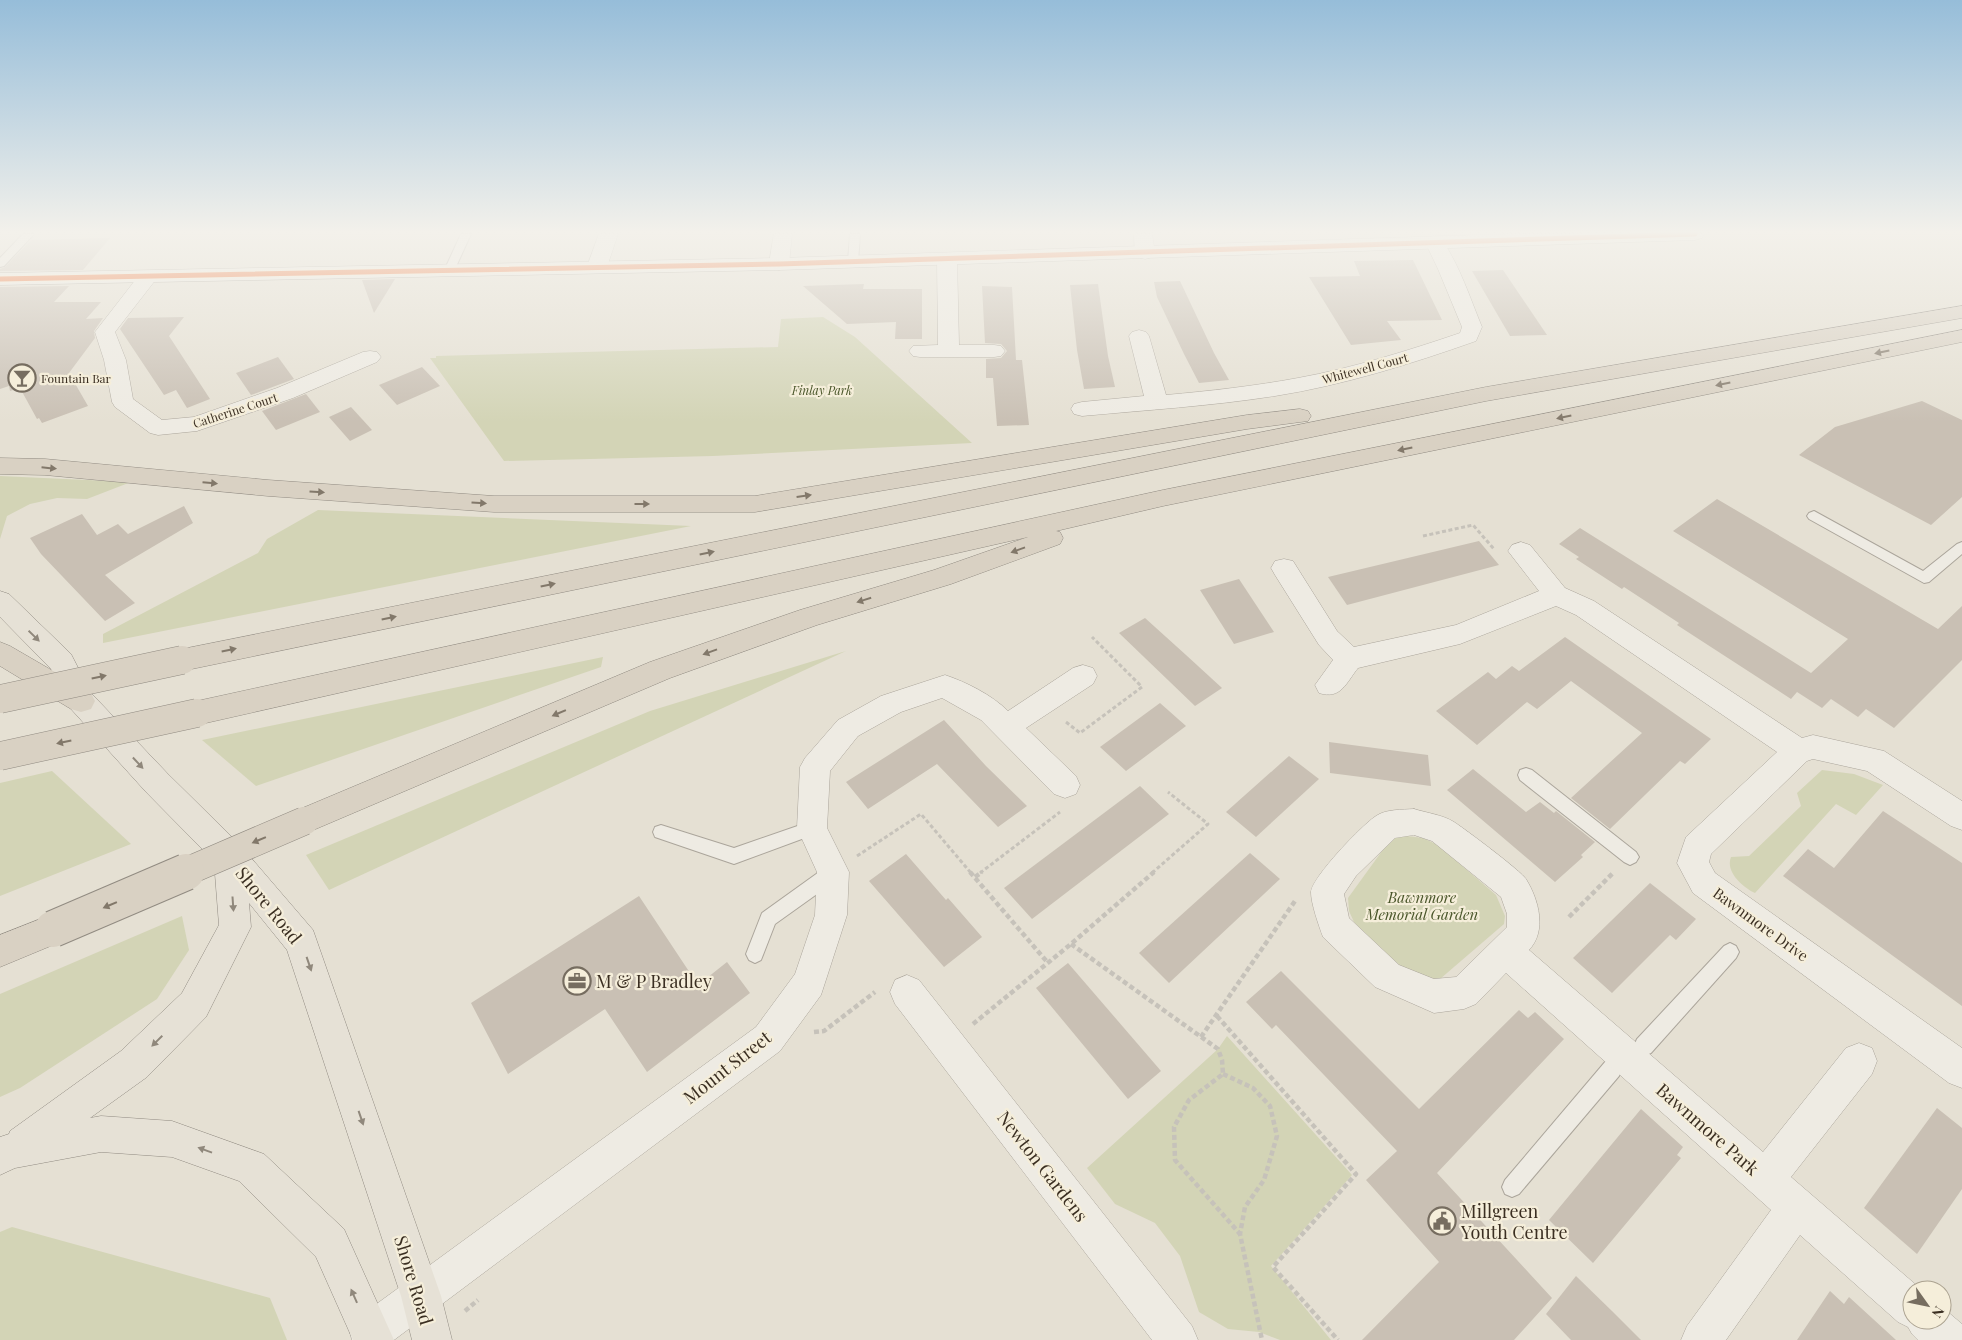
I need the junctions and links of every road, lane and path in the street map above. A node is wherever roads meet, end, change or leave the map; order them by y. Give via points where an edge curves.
1 (133, 297) edge
2 (948, 297) edge
3 (1459, 297) edge
4 (1962, 312) edge
5 (1139, 336) dead end
6 (1962, 336) edge
7 (920, 350) dead end
8 (949, 351) junction
9 (994, 351) dead end
10 (370, 357) dead end
11 (1486, 394) junction
12 (1157, 402) junction
13 (1082, 409) dead end
14 (0, 466) edge
15 (1163, 498) junction
16 (1814, 516) dead end
17 (1423, 536) dead end
18 (1962, 547) edge
19 (1510, 553) joint
20 (1284, 568) dead end
21 (1556, 595) junction
22 (0, 601) edge
23 (1092, 637) dead end
24 (0, 653) edge
25 (1349, 659) junction
26 (1083, 676) dead end
27 (1329, 685) dead end
28 (0, 699) edge
29 (81, 702) junction
30 (1006, 727) junction
31 (1080, 733) dead end
32 (1798, 751) junction
33 (0, 756) edge
34 (1526, 775) dead end
35 (1064, 785) joint
36 (1168, 792) dead end
37 (1962, 817) edge
38 (812, 828) junction
39 (661, 832) dead end
40 (229, 856) junction
41 (1630, 857) joint
42 (833, 872) junction
43 (975, 877) junction
44 (1328, 892) junction
45 (1569, 917) dead end
46 (1071, 944) junction
47 (1504, 950) junction
48 (0, 951) edge
49 (1730, 952) dead end
50 (755, 954) dead end
51 (1048, 962) junction
52 (907, 992) joint
53 (1217, 1016) junction
54 (1201, 1037) junction
55 (768, 1039) junction
56 (949, 1044) junction
57 (1644, 1046) dead end
58 (1859, 1061) dead end
59 (1612, 1069) dead end
60 (1962, 1070) edge
61 (1223, 1074) junction
62 (7, 1153) edge
63 (1765, 1179) junction
64 (1512, 1187) dead end
65 (1797, 1207) junction
66 (1240, 1234) junction
67 (421, 1296) junction
68 (1902, 1299) edge
69 (1938, 1330) edge
70 (372, 1336) edge
71 (432, 1340) edge
72 (1178, 1340) edge
73 (1262, 1340) edge
74 (1338, 1340) edge
75 (1701, 1340) edge
76 (1949, 1340) edge

1 - 10 street, Catherine Court via 105,332 115,360 123,402 158,428 197,424 285,393
2 - 8 street
3 - 12 street, Whitewell Court via 1472,327 1469,337 1440,348 1316,381
4 - 11 highway
5 - 12 street
6 -> 15 highway
7 - 8 street
8 - 9 street
14 -> 11 highway via 494,504 755,504 1247,422
28 -> 11 highway, bridge
12 - 13 street, Whitewell Court
15 -> 33 highway, bridge
15 -> 48 highway, bridge via 942,577 809,617 660,670
16 - 18 lane via 1924,578
17 - 19 path via 1473,525
19 - 21 street
20 - 25 street via 1328,638
21 - 25 street via 1460,634
21 - 32 street via 1585,608
22 -> 29 main road, Shore Road via 61,662
23 - 31 path via 1142,687
24 - 29 highway
25 - 27 street
26 - 30 street
29 -> 40 main road, Shore Road
30 - 35 street, Mount Street
30 - 38 street, Mount Street via 990,712 945,686 891,704 848,728 815,767
32 - 37 street via 1813,747 1874,760
32 - 60 street, Bawnmore Drive via 1696,847 1693,863 1704,883
34 - 41 lane
35 - 43 path via 1066,808
36 - 46 path via 1208,824
38 - 39 lane via 734,856
38 - 42 street, Mount Street
40 -> 62 main road via 235,927 194,1005 134,1064
40 -> 67 main road, Shore Road via 301,941
41 - 45 path
42 - 43 path via 921,814
42 - 50 lane via 768,919
42 - 55 street, Mount Street via 831,915 808,983
43 - 51 path
44 - 47 street via 1335,926 1387,976 1434,996 1464,992
44 - 47 street via 1345,866 1387,825 1414,822 1433,828 1514,888 1523,914 1523,933
44 - 53 path via 1300,895
46 - 51 path
46 - 54 path
47 - 63 street, Bawnmore Park
49 - 57 lane
51 - 56 path
52 - 55 path via 880,989 824,1031
52 - 56 street, Newton Gardens
53 - 54 path
53 - 74 path via 1356,1174 1273,1267
54 - 61 path via 1218,1049
55 - 67 street, Mount Street
56 - 72 street, Newton Gardens
58 - 63 street
59 - 64 lane
61 - 66 path via 1254,1088 1265,1100 1270,1106 1277,1136 1264,1180 1246,1207
61 - 66 path via 1189,1100 1174,1127 1175,1160
70 -> 62 main road via 330,1243 251,1167 172,1139 101,1134
63 - 65 street, Bawnmore Park
65 - 68 street, Bawnmore Park
65 - 75 street
66 - 73 path
67 - 70 street, Mount Street
67 - 71 main road, Shore Road
69 - 76 street

